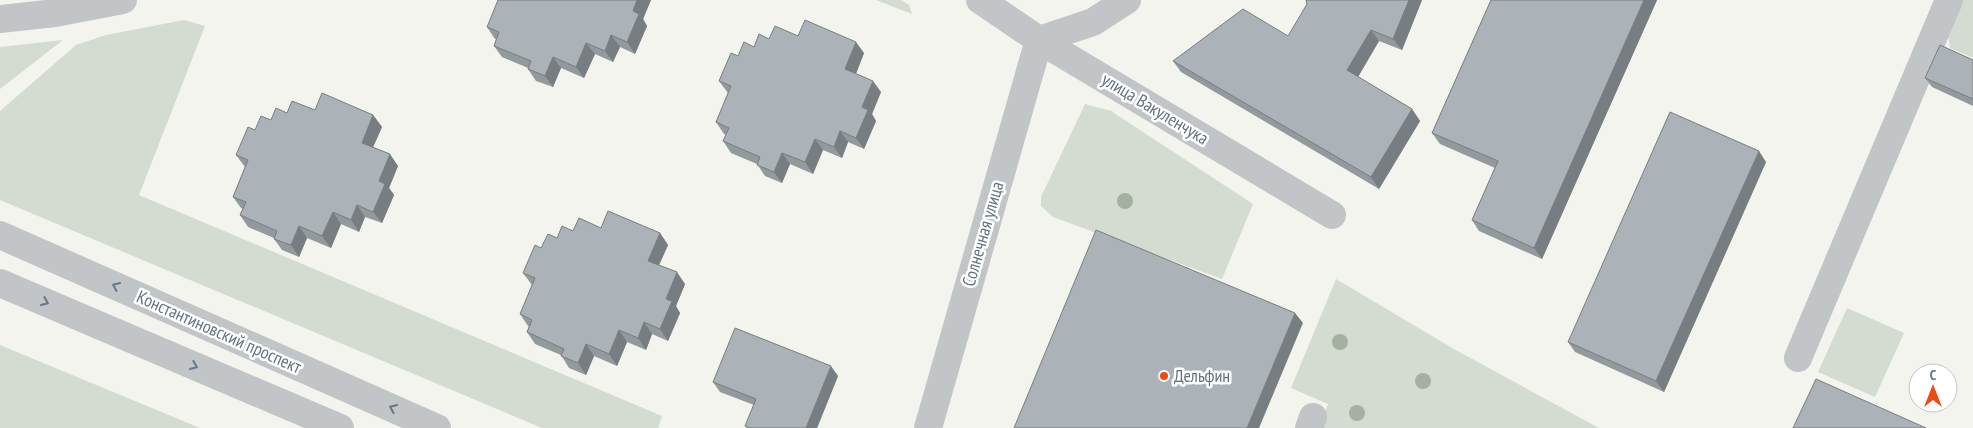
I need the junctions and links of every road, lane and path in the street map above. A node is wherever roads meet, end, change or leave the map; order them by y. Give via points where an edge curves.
1 (123, 0) edge
2 (980, 0) edge
3 (1127, 0) edge
4 (1950, 0) edge
5 (0, 19) edge
6 (1039, 40) junction
7 (1332, 215) dead end
8 (0, 236) edge
9 (0, 283) edge
10 (1798, 358) dead end
11 (320, 376) junction
12 (302, 421) edge
13 (340, 428) edge
14 (437, 428) edge
15 (928, 428) edge

1 - 5 street
2 - 6 street, улица Вакуленчука
3 - 6 street via 1093,22
4 - 10 street
6 - 7 street, улица Вакуленчука
6 - 15 street, Солнечная улица
11 -> 8 street, Константиновский проспект
9 -> 12 street
11 - 12 street
14 -> 11 street, Константиновский проспект
12 - 13 street

